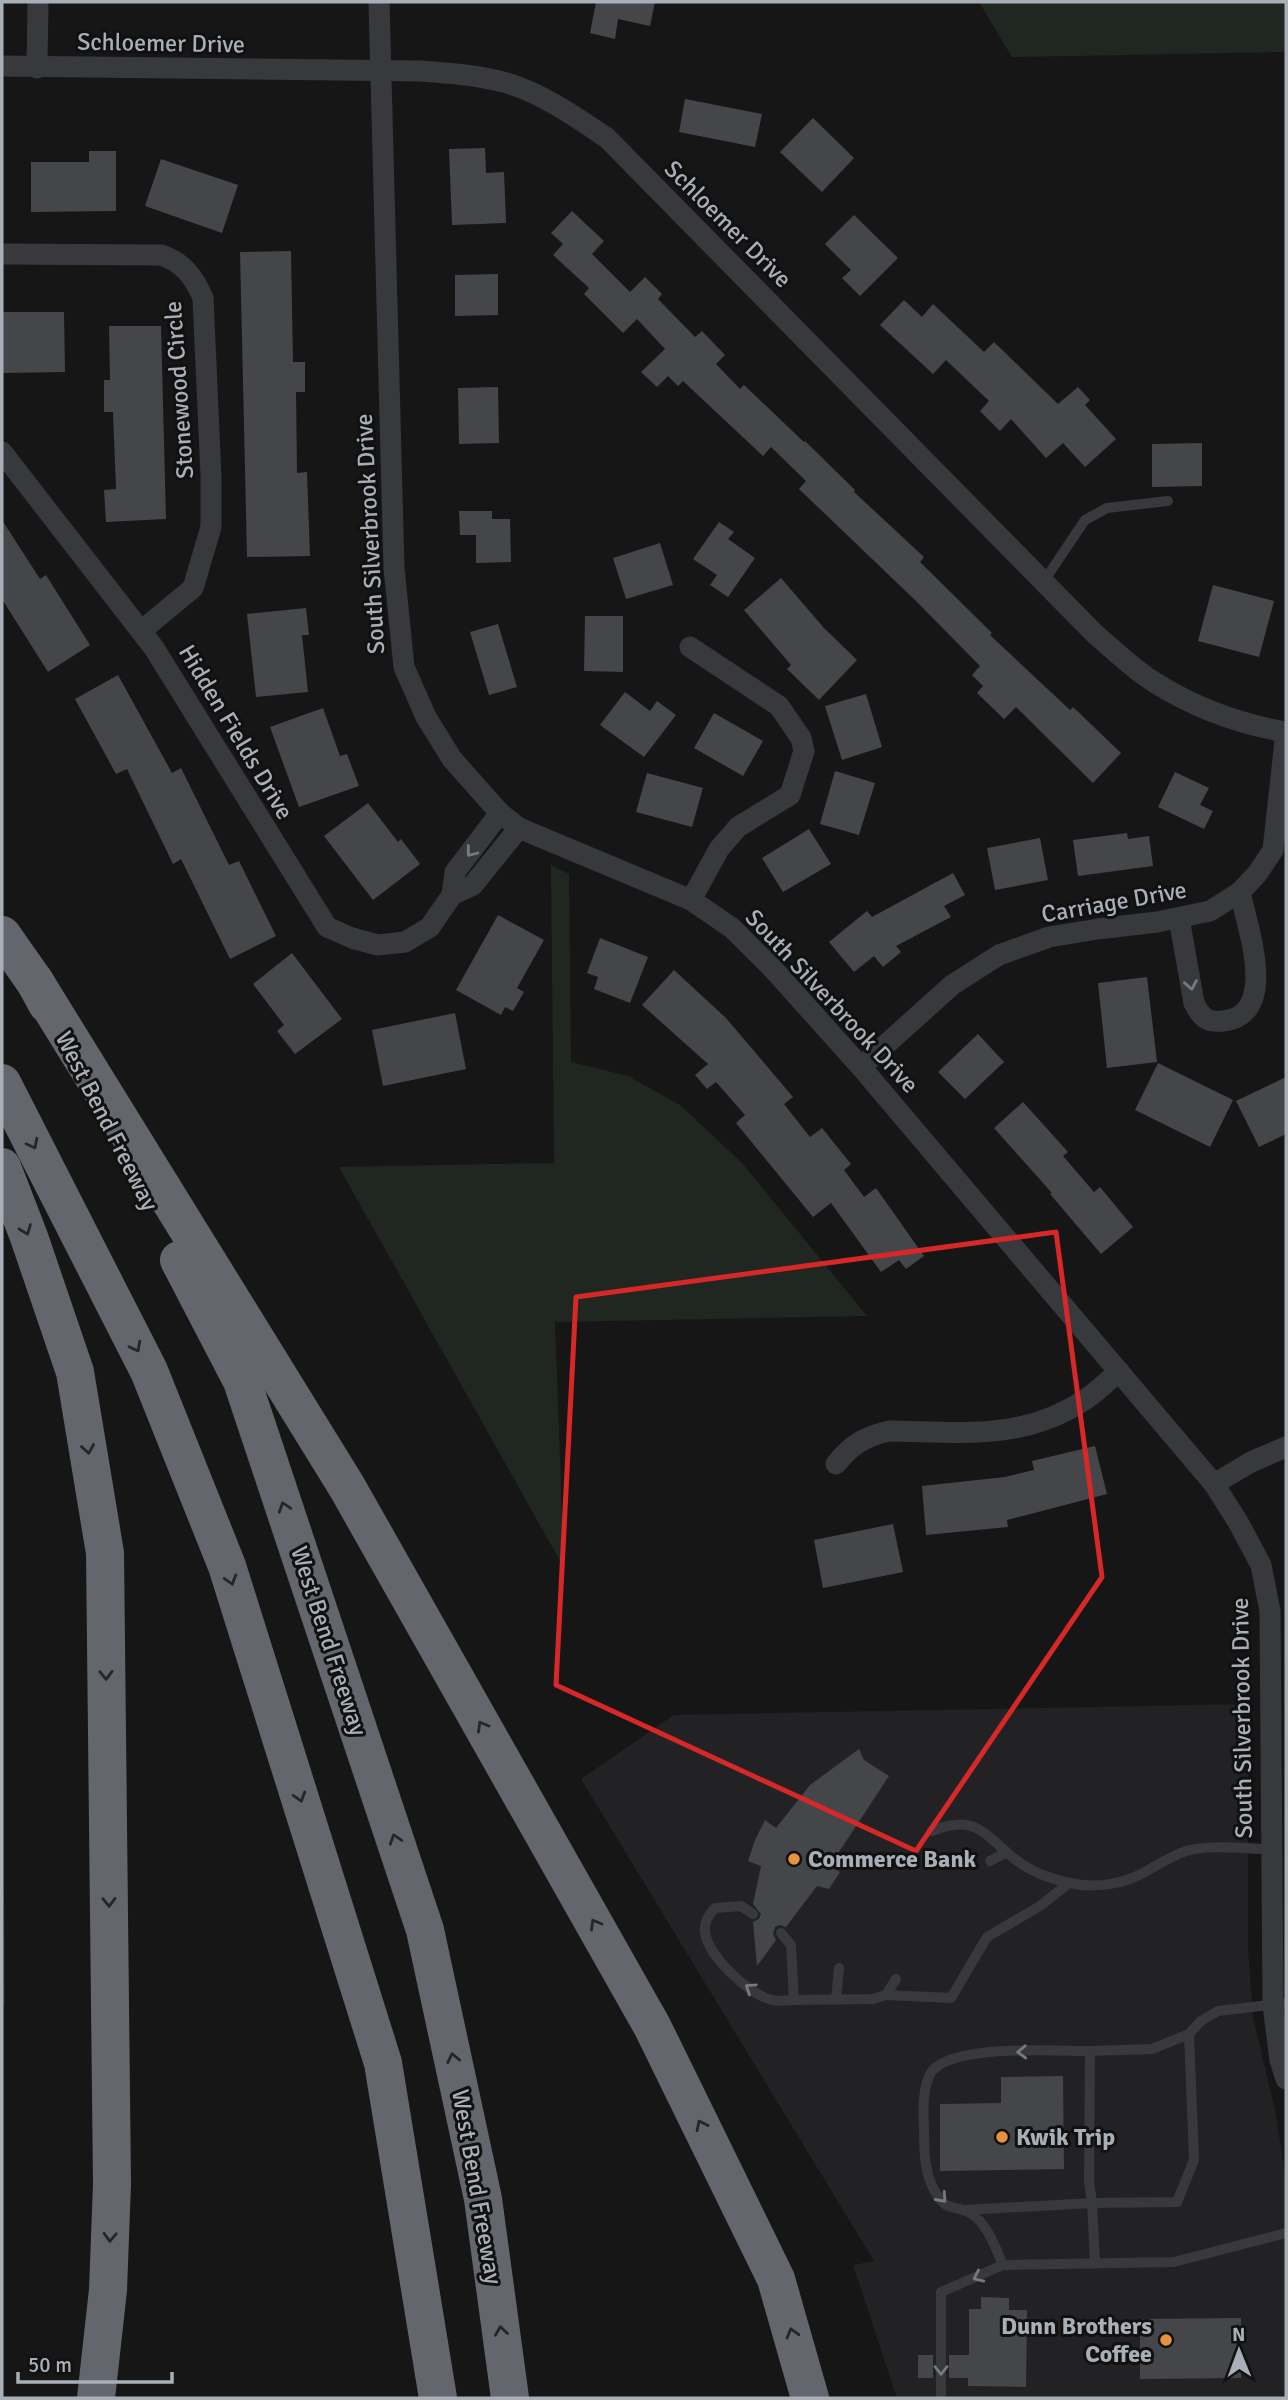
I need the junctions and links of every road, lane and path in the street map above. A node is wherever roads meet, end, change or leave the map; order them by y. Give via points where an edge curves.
1 (38, 2) edge
2 (379, 2) edge
3 (2, 66) edge
4 (37, 68) junction
5 (380, 72) junction
6 (2, 254) edge
7 (2, 452) edge
8 (1168, 501) dead end
9 (1044, 581) junction
10 (141, 631) junction
11 (690, 648) dead end
12 (1286, 732) edge
13 (500, 813) junction
14 (519, 828) junction
15 (1240, 892) junction
16 (452, 895) junction
17 (691, 900) junction
18 (1179, 918) junction
19 (2, 935) edge
20 (35, 982) junction
21 (861, 1067) junction
22 (2, 1083) edge
23 (2, 1167) edge
24 (1119, 1371) junction
25 (1286, 1447) edge
26 (836, 1464) dead end
27 (1214, 1484) junction
28 (1279, 1679) edge
29 (932, 1831) dead end
30 (1272, 1849) junction
31 (1007, 1852) junction
32 (990, 1861) dead end
33 (1069, 1883) junction
34 (753, 1914) dead end
35 (781, 1933) dead end
36 (839, 1968) dead end
37 (896, 1979) dead end
38 (886, 1995) junction
39 (836, 1999) junction
40 (794, 2000) junction
41 (1279, 2004) edge
42 (1189, 2034) junction
43 (1090, 2051) junction
44 (1286, 2079) edge
45 (1092, 2203) junction
46 (964, 2210) junction
47 (1286, 2233) edge
48 (1095, 2263) junction
49 (1003, 2265) junction
50 (108, 2290) junction
51 (96, 2398) edge
52 (112, 2398) edge
53 (438, 2398) edge
54 (510, 2398) edge
55 (810, 2398) edge
56 (941, 2398) edge

1 - 4 street
2 - 5 street, South Silverbrook Drive
3 - 4 street, Schloemer Drive
4 - 5 street, Schloemer Drive
5 - 9 street, Schloemer Drive via 464,74 509,83 563,108 607,138
5 - 13 street, South Silverbrook Drive via 394,568 404,667 452,759
6 - 10 street, Stonewood Circle via 161,255 175,260 196,281 203,298 211,527 193,588
7 - 10 street, Hidden Fields Drive
8 - 9 lane via 1107,508 1085,520
9 - 12 street, Schloemer Drive via 1095,634 1154,682 1213,714
10 - 16 street, Hidden Fields Drive via 327,927 378,945 405,942 430,927
11 - 17 street via 779,706 801,738 804,751 790,795 738,827 709,865
12 - 15 street, Carriage Drive via 1273,850
13 - 14 street, South Silverbrook Drive
13 -> 16 street, Hidden Fields Drive via 456,872
14 - 16 street, Hidden Fields Drive via 473,885
14 - 17 street, South Silverbrook Drive
15 - 18 street, Carriage Drive via 1210,911
18 -> 15 street via 1200,1016 1213,1022 1245,1014 1254,1000 1256,968
17 - 21 street, South Silverbrook Drive via 732,928
18 - 21 street, Carriage Drive via 1049,937 999,955 952,985
19 - 20 highway, West Bend Freeway
54 -> 20 highway, West Bend Freeway via 483,2199 425,1930 242,1381
55 -> 20 highway via 776,2279 652,2026 347,1487
21 - 24 street, South Silverbrook Drive
22 -> 53 highway via 149,1371 227,1566 383,2063
23 -> 50 highway via 75,1372 105,1553 112,2184
24 - 26 street via 1088,1398 1041,1423 1005,1432 872,1434 858,1441
24 - 27 street, South Silverbrook Drive
25 - 27 street
27 - 28 street, South Silverbrook Drive via 1261,1565
28 - 30 street, South Silverbrook Drive
29 - 31 lane via 970,1825 983,1830
30 - 33 lane via 1185,1852 1128,1879 1093,1885
30 - 41 street, South Silverbrook Drive
31 - 32 lane
31 - 33 lane via 1045,1877
33 - 38 lane via 987,1937 951,1997
40 -> 34 lane via 773,2001 754,1993 713,1952 705,1933 707,1917 715,1908 741,1906
35 - 40 lane via 791,1945
36 - 39 lane
37 - 38 lane
38 - 39 lane
39 - 40 lane
41 - 42 lane via 1218,2011
41 - 44 street, South Silverbrook Drive via 1280,2060
42 - 43 lane via 1152,2049
42 - 45 lane via 1194,2160 1177,2202
43 - 45 lane via 1088,2181
43 -> 46 lane via 966,2054 933,2070 923,2114 927,2174 941,2201
45 - 46 lane
45 - 48 lane
46 - 49 lane via 988,2232
47 - 48 lane via 1174,2262
48 - 49 lane
49 -> 56 lane via 941,2292
50 - 51 highway
50 - 52 highway

